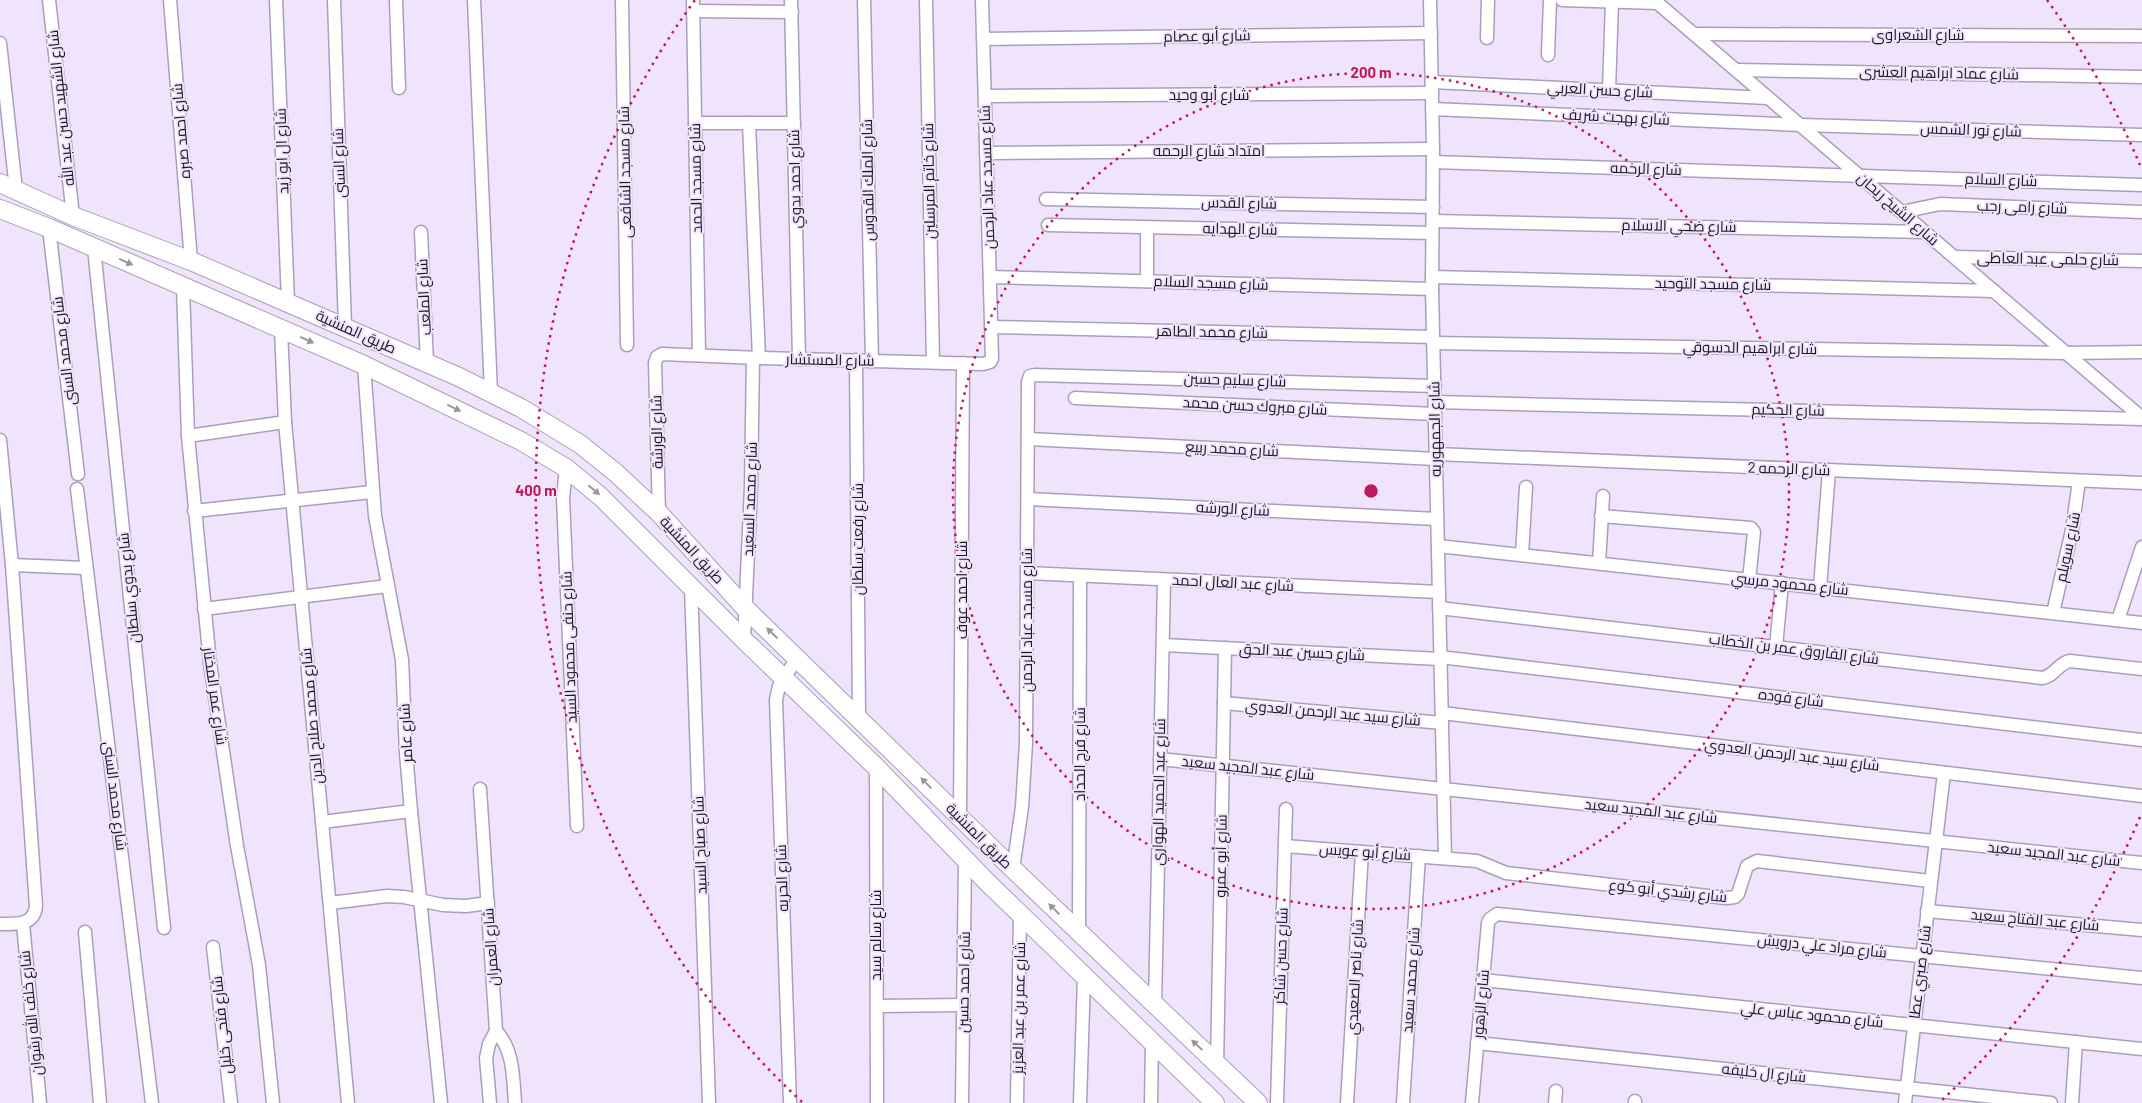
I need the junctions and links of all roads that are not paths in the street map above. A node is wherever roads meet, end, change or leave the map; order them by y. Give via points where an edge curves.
1 (49, 0) edge
2 (170, 0) edge
3 (276, 0) edge
4 (334, 0) edge
5 (396, 0) edge
6 (474, 0) edge
7 (622, 0) edge
8 (864, 0) edge
9 (926, 0) edge
10 (982, 0) edge
11 (1430, 0) edge
12 (1488, 0) edge
13 (1550, 0) edge
14 (1562, 0) edge
15 (1612, 2) junction
16 (1656, 2) edge
17 (694, 5) edge
18 (792, 6) edge
19 (1431, 32) junction
20 (1694, 34) junction
21 (2142, 36) edge
22 (1487, 38) dead end
23 (983, 39) junction
24 (0, 43) edge
25 (1548, 55) dead end
26 (1736, 70) junction
27 (2142, 77) edge
28 (399, 88) dead end
29 (1432, 88) junction
30 (1609, 90) junction
31 (985, 96) junction
32 (1768, 98) junction
33 (1432, 109) junction
34 (695, 123) junction
35 (749, 123) junction
36 (794, 123) junction
37 (1800, 125) junction
38 (2142, 135) edge
39 (986, 153) junction
40 (1433, 156) junction
41 (1860, 175) junction
42 (2142, 185) edge
43 (8, 186) edge
44 (1046, 199) dead end
45 (1433, 206) junction
46 (0, 209) edge
47 (1902, 212) junction
48 (2142, 212) edge
49 (73, 216) junction
50 (1048, 225) dead end
51 (1432, 227) junction
52 (49, 228) junction
53 (1148, 228) junction
54 (421, 232) dead end
55 (1924, 232) junction
56 (94, 248) junction
57 (1955, 257) junction
58 (192, 261) junction
59 (2142, 261) edge
60 (990, 277) junction
61 (1147, 281) junction
62 (1432, 283) junction
63 (183, 287) junction
64 (1994, 291) junction
65 (288, 302) junction
66 (345, 327) junction
67 (992, 327) junction
68 (281, 329) junction
69 (1433, 340) junction
70 (627, 345) dead end
71 (2142, 352) edge
72 (2066, 353) junction
73 (662, 354) joint
74 (699, 355) junction
75 (992, 355) joint
76 (756, 358) junction
77 (799, 359) junction
78 (856, 360) junction
79 (872, 361) junction
80 (932, 362) junction
81 (428, 363) junction
82 (963, 363) junction
83 (364, 365) junction
84 (1035, 375) joint
85 (1434, 386) junction
86 (491, 392) junction
87 (1075, 398) dead end
88 (1435, 408) junction
89 (2142, 419) edge
90 (285, 422) junction
91 (188, 436) junction
92 (1028, 439) junction
93 (0, 440) edge
94 (580, 444) junction
95 (1436, 456) junction
96 (566, 468) junction
97 (1830, 470) junction
98 (78, 474) dead end
99 (2079, 481) junction
100 (2142, 483) edge
101 (1526, 487) dead end
102 (77, 489) dead end
103 (372, 492) junction
104 (1603, 496) dead end
105 (1028, 499) junction
106 (292, 501) junction
107 (194, 511) junction
108 (659, 513) junction
109 (1601, 516) junction
110 (1438, 519) junction
111 (1438, 546) junction
112 (2142, 547) edge
113 (1522, 555) junction
114 (1599, 564) junction
115 (12, 565) junction
116 (86, 568) junction
117 (1027, 573) junction
118 (1080, 576) junction
119 (1164, 580) junction
120 (1749, 580) junction
121 (1782, 583) junction
122 (387, 586) junction
123 (691, 586) junction
124 (1820, 588) junction
125 (1439, 592) junction
126 (301, 597) junction
127 (746, 608) junction
128 (1439, 608) junction
129 (204, 609) junction
130 (2053, 613) junction
131 (2118, 620) junction
132 (2142, 623) edge
133 (744, 640) junction
134 (1162, 645) junction
135 (1776, 647) junction
136 (1226, 648) junction
137 (797, 658) junction
138 (1440, 658) junction
139 (2142, 669) edge
140 (784, 678) junction
141 (1224, 703) junction
142 (859, 717) junction
143 (1442, 718) junction
144 (2142, 740) edge
145 (1160, 758) junction
146 (1223, 765) junction
147 (876, 767) junction
148 (1944, 773) junction
149 (480, 789) dead end
150 (1443, 789) junction
151 (2142, 796) edge
152 (1286, 809) dead end
153 (411, 810) junction
154 (960, 817) junction
155 (322, 822) junction
156 (577, 826) dead end
157 (1935, 841) junction
158 (1285, 846) junction
159 (1362, 852) junction
160 (1419, 856) junction
161 (1445, 858) junction
162 (966, 860) junction
163 (2142, 863) edge
164 (1013, 870) junction
165 (1930, 881) junction
166 (421, 901) junction
167 (330, 903) junction
168 (488, 903) junction
169 (1927, 911) junction
170 (1020, 914) junction
171 (1502, 914) joint
172 (0, 924) edge
173 (22, 924) junction
174 (164, 928) dead end
175 (2142, 930) edge
176 (85, 932) dead end
177 (1079, 933) junction
178 (214, 946) dead end
179 (1922, 956) junction
180 (1084, 977) junction
181 (2142, 978) edge
182 (1483, 980) junction
183 (963, 1005) junction
184 (1154, 1005) junction
185 (877, 1006) junction
186 (1913, 1025) junction
187 (496, 1031) junction
188 (1152, 1042) junction
189 (2076, 1042) junction
190 (1477, 1043) junction
191 (2142, 1049) edge
192 (1218, 1065) junction
193 (1907, 1088) junction
194 (40, 1103) edge
195 (100, 1103) edge
196 (152, 1103) edge
197 (231, 1103) edge
198 (273, 1103) edge
199 (348, 1103) edge
200 (441, 1103) edge
201 (490, 1103) edge
202 (515, 1103) edge
203 (709, 1103) edge
204 (790, 1103) edge
205 (877, 1103) edge
206 (962, 1103) edge
207 (1017, 1103) edge
208 (1080, 1103) edge
209 (1151, 1103) edge
210 (1215, 1103) edge
211 (1258, 1103) edge
212 (1277, 1103) edge
213 (1347, 1103) edge
214 (1403, 1103) edge
215 (1472, 1103) edge
216 (1905, 1103) edge
217 (2051, 1103) edge
218 (2072, 1103) edge

1 - 49 street, شارع الشهيد حسن عبد الله
2 - 58 street, شارع احمد صبره
3 - 65 street, شارع ال ابو زيد
4 - 66 street, شارع السنى
5 - 28 street
6 - 86 street
7 - 70 street, شارع مسجد الشافعى
8 - 79 street, شارع الملك القدوس
9 - 80 street, شارع خاتم المرسلين
10 - 23 street, شارع مسجد عباد الرحمن
11 - 19 street, شارع الجمهوريه
12 - 22 street
13 - 25 street
14 - 15 street
15 - 16 street
15 - 30 street
16 - 20 street, شارع الشيخ ريحان
17 - 18 street
17 - 34 street, شارع مسجد الحمد
18 - 36 street, شارع احمد بدوي
19 - 23 street, شارع أبو عصام
19 - 29 street, شارع الجمهوريه
20 - 21 street, شارع الشعراوى
20 - 26 street, شارع الشيخ ريحان
23 - 31 street, شارع مسجد عباد الرحمن
24 - 43 street
26 - 27 street, شارع عماد ابراهيم العشرى
26 - 32 street, شارع الشيخ ريحان
29 - 30 street, شارع حسن العربي
29 - 31 street, شارع أبو وحيد
29 - 33 street, شارع الجمهوريه
30 - 32 street, شارع حسن العربي
31 - 39 street, شارع مسجد عباد الرحمن
32 - 37 street, شارع الشيخ ريحان
33 - 37 street, شارع بهجت شريف
33 - 40 street, شارع الجمهوريه
34 - 35 street
34 - 74 street, شارع مسجد الحمد
35 - 36 street
35 - 76 street, شارع محمد السعيد
36 - 77 street, شارع احمد بدوي
37 - 38 street, شارع نور الشمس
37 - 41 street, شارع الشيخ ريحان
39 - 40 street, امتداد شارع الرحمه
39 - 60 street, شارع مسجد عباد الرحمن
40 - 41 street, شارع الرحمه
40 - 45 street, شارع الجمهوريه
41 - 42 street, شارع السلام
41 - 47 street, شارع الشيخ ريحان
43 - 49 street, طريق المنشية
44 - 45 street, شارع القدس
45 - 51 street, شارع الجمهوريه
46 - 52 street, طريق المنشية
47 - 48 street, شارع رامى رجب via 1940,204
47 - 55 street, شارع الشيخ ريحان
49 - 58 street, طريق المنشية
50 - 53 street, شارع الهدايه
51 - 53 street, شارع الهدايه
51 - 55 street, شارع ضحي الاسلام
51 - 62 street, شارع الجمهوريه
52 - 56 street, طريق المنشية
52 - 98 street, شارع محمد السنى
53 - 61 street
54 - 81 street, شارع الملعب
55 - 57 street, شارع الشيخ ريحان
56 -> 63 street, طريق المنشية
56 - 174 street, شارع بدوي سلطان
57 - 59 street, شارع حلمى عبد العاطى
57 - 64 street, شارع الشيخ ريحان
58 - 65 street, طريق المنشية
60 - 61 street, شارع مسجد السلام
60 - 67 street, شارع مسجد عباد الرحمن
61 - 62 street, شارع مسجد السلام
62 - 64 street, شارع مسجد التوحيد
62 - 69 street, شارع الجمهوريه
63 - 68 street, طريق المنشية
63 - 91 street, شارع عمر المختار
64 - 72 street, شارع الشيخ ريحان
65 - 66 street, طريق المنشية
66 - 81 street, طريق المنشية
67 - 69 street, شارع محمد الطاهر
67 - 75 street, شارع مسجد عباد الرحمن
68 -> 83 street, طريق المنشية
68 - 90 street, شارع محمد صلاح الدين
69 - 72 street, شارع ابراهيم الدسوقي
69 - 85 street, شارع الجمهوريه
71 - 72 street, شارع ابراهيم الدسوقي
72 - 89 street, شارع الشيخ ريحان
73 - 74 street, شارع المستشار
73 - 108 street, شارع الورشة via 655,363
74 - 76 street, شارع المستشار
75 - 82 street, شارع المستشار via 987,363
76 - 77 street, شارع المستشار
76 - 127 street, شارع محمد السعيد
77 - 78 street, شارع المستشار
78 - 79 street, شارع المستشار
78 - 142 street, شارع رفعت سلطان
79 - 80 street, شارع المستشار
80 - 82 street, شارع المستشار
81 - 86 street, طريق المنشية
82 - 154 street, شارع احمد عوف
83 -> 96 street, طريق المنشية via 521,440
83 - 103 street, شارع عامر
84 - 85 street, شارع سليم حسين
84 - 92 street, شارع مسجد عباد الرحمن via 1028,379
85 - 88 street, شارع الجمهوريه
86 - 94 street, طريق المنشية
87 - 88 street, شارع مبروك حسن محمد
88 - 89 street, شارع الحكيم
88 - 95 street, شارع الجمهوريه
90 - 91 street
90 - 106 street, شارع محمد صلاح الدين
91 - 107 street, شارع عمر المختار
92 - 95 street, شارع محمد ربيع
92 - 105 street, شارع مسجد عباد الرحمن
93 - 115 street
94 - 96 street
94 - 108 street, طريق المنشية
95 - 97 street, شارع الرحمه 2
95 - 110 street, شارع الجمهوريه
96 -> 123 street, طريق المنشية via 602,497
96 - 156 street, شارع حنفى محمود السيد via 562,498
97 - 99 street, شارع الرحمه 2
97 - 124 street
99 - 100 street, شارع الرحمه 2
99 - 130 street, شارع سويلم via 2072,530
101 - 113 street
102 - 116 street, شارع محمد السنى
103 - 106 street
103 - 122 street, شارع عامر
104 - 109 street
105 - 110 street, شارع الورشه
105 - 117 street, شارع مسجد عباد الرحمن
106 - 107 street
106 - 126 street, شارع محمد صلاح الدين
107 - 129 street, شارع عمر المختار
108 - 127 street, طريق المنشية
109 - 114 street
109 - 120 street via 1751,528 1754,532
110 - 111 street, شارع الجمهوريه
111 - 113 street, شارع محمود مرسي
111 - 125 street, شارع الجمهوريه
112 - 131 street
113 - 114 street, شارع محمود مرسي
114 - 120 street, شارع محمود مرسي
115 - 116 street
115 - 173 street via 36,906 33,918
116 - 196 street, شارع محمد السنى
117 - 118 street, شارع عبد العال احمد
117 - 164 street, شارع مسجد عباد الرحمن via 1025,775
118 - 119 street, شارع عبد العال احمد
118 - 177 street, شارع فرج الحداد
119 - 125 street, شارع عبد العال احمد
119 - 134 street, شارع عبد الحميد الهواري
120 - 121 street, شارع محمود مرسي
121 - 124 street, شارع محمود مرسي
121 - 135 street
122 - 126 street
122 - 153 street, شارع عامر via 402,660
123 - 133 street, طريق المنشية
123 - 203 street, شارع صباح السيد
124 - 130 street, شارع محمود مرسي
125 - 128 street, شارع الجمهوريه
126 - 129 street
126 - 155 street, شارع محمد صلاح الدين
127 - 133 street, شارع محمد السعيد
137 -> 127 street, طريق المنشية
128 - 135 street, شارع الفاروق عمر بن الخطاب
128 - 138 street, شارع الجمهوريه
129 - 198 street, شارع عمر المختار via 235,837 259,965
130 - 131 street, شارع محمود مرسي
131 - 132 street, شارع محمود مرسي
133 - 140 street, طريق المنشية
134 - 136 street, شارع حسين عبد الحق
134 - 145 street, شارع عبد الحميد الهواري
135 - 139 street, شارع الفاروق عمر بن الخطاب via 2042,678 2052,675 2061,664 2070,660
136 - 138 street, شارع حسين عبد الحق
136 - 141 street, شارع أبو عمرو
137 - 140 street, شارع الحريه
137 - 142 street, طريق المنشية
138 - 143 street, شارع الجمهوريه
138 - 144 street, شارع فوده
140 - 147 street, طريق المنشية
140 - 204 street, شارع الحريه via 776,700
141 - 143 street, شارع سيد عبد الرحمن العدوي
141 - 146 street, شارع أبو عمرو
154 -> 142 street, طريق المنشية
143 - 148 street, شارع سيد عبد الرحمن العدوي
143 - 150 street, شارع الجمهوريه
145 - 146 street, شارع عبد المجيد سعيد
145 - 184 street, شارع عبد الحميد الهواري
146 - 150 street, شارع عبد المجيد سعيد
146 - 192 street, شارع أبو عمرو
147 - 162 street, طريق المنشية
147 - 185 street, شارع سالم سيد
148 - 151 street, شارع سيد عبد الرحمن العدوي
148 - 157 street, شارع صبري عطا
149 - 168 street, شارع العمران
150 - 157 street, شارع عبد المجيد سعيد
150 - 161 street, شارع الجمهوريه
152 - 158 street, شارع حسن شاكر
153 - 155 street
153 - 166 street, شارع عامر
154 - 164 street, طريق المنشية
155 - 167 street, شارع محمد صلاح الدين
157 - 163 street, شارع عبد المجيد سعيد
157 - 165 street, شارع صبري عطا
158 - 159 street, شارع أبو عويس
158 - 212 street, شارع حسن شاكر
159 - 160 street, شارع أبو عويس
159 - 213 street, شارع ناصر الصعيدي
160 - 161 street, شارع أبو عويس
160 - 214 street, شارع محمد سعيد
161 - 165 street, شارع رشدي أبو كوع via 1477,860 1506,873 1726,898 1738,894 1747,866 1756,861
162 - 170 street, طريق المنشية
162 - 183 street, شارع احمد حسين
177 -> 164 street, طريق المنشية
165 - 169 street, شارع صبري عطا
166 - 167 street via 387,896
166 - 168 street via 466,906
166 - 200 street, شارع عامر
167 - 199 street, شارع محمد صلاح الدين
168 - 187 street, شارع العمران
169 - 175 street, شارع عبد الفتاح سعيد
169 - 179 street, شارع صبري عطا
170 - 180 street, طريق المنشية
170 - 207 street, شارع عمر بن عبد العزيز
171 - 179 street, شارع مراد علي درويش
171 - 182 street, شارع الزهور via 1493,916 1488,923
172 - 173 street
173 - 194 street, شارع خلف الله رشوان
176 - 195 street
177 - 184 street, طريق المنشية
178 - 197 street, شارع فتحى خليل
179 - 181 street, شارع مراد علي درويش
179 - 186 street, شارع صبري عطا
180 - 188 street, طريق المنشية
180 - 208 street
182 - 186 street, شارع محمود عباس علي
182 - 190 street, شارع الزهور
183 - 185 street
183 - 206 street, شارع احمد حسين
192 -> 184 street, طريق المنشية
185 - 205 street, شارع سالم سيد
186 - 189 street, شارع محمود عباس علي
186 - 193 street, شارع صبري عطا
187 - 201 street, شارع العمران via 486,1058
187 - 202 street via 510,1054
188 - 209 street
188 - 210 street, طريق المنشية
189 - 191 street, شارع محمود عباس علي
189 - 218 street
190 - 193 street, شارع ال خليفه
190 - 215 street, شارع الزهور
192 - 211 street, طريق المنشية
193 - 216 street, شارع صبري عطا
193 - 217 street, شارع ال خليفه

